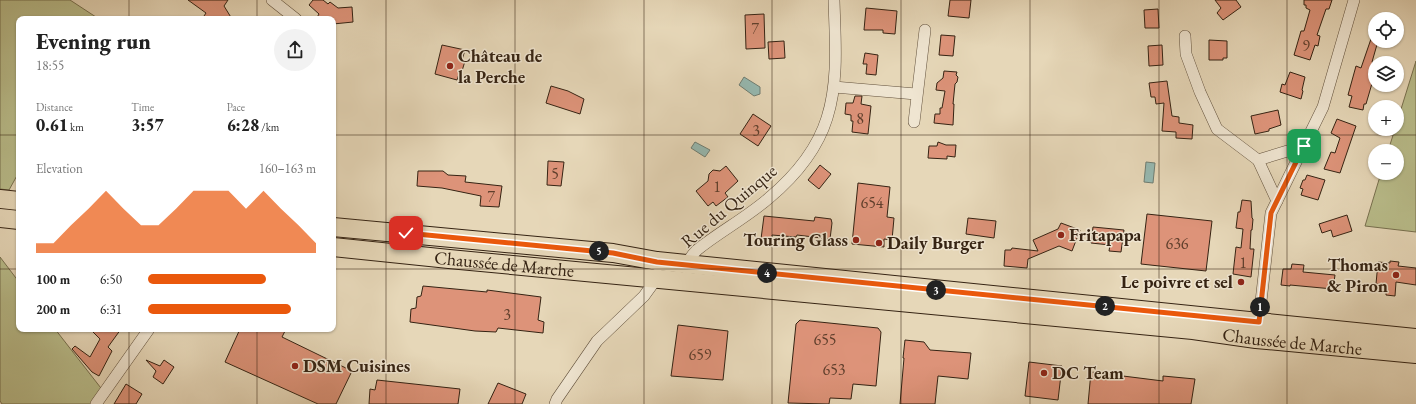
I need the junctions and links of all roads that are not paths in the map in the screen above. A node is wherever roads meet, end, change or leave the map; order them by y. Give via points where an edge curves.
1 (272, 0) edge
2 (834, 0) edge
3 (1354, 0) edge
4 (292, 16) edge
5 (925, 30) dead end
6 (1185, 36) dead end
7 (834, 87) junction
8 (916, 94) junction
9 (914, 122) dead end
10 (1304, 146) junction
11 (1258, 160) junction
12 (0, 199) edge
13 (16, 201) edge
14 (1277, 201) junction
15 (0, 218) edge
16 (16, 220) edge
17 (336, 227) edge
18 (336, 247) edge
19 (657, 270) junction
20 (686, 273) junction
21 (1258, 330) junction
22 (147, 332) edge
23 (1416, 338) edge
24 (1416, 354) edge
25 (96, 404) edge
26 (555, 404) edge

1 - 4 street
2 - 7 street, Rue du Quinque
3 - 10 street via 1323,107
5 - 8 street
6 - 11 street via 1186,54 1217,129
7 - 8 street
7 - 20 street, Rue du Quinque via 827,119 813,148 800,166 768,199 696,251
8 - 9 street
10 - 11 street
10 - 14 street
11 - 14 street
12 - 13 main road
14 - 21 street via 1271,213
15 - 16 main road
17 - 19 main road, Chaussée de Marche via 613,253
18 - 19 main road, Chaussée de Marche via 449,259
19 - 20 main road, Chaussée de Marche
19 - 26 street via 644,296 597,342
20 - 21 main road, Chaussée de Marche via 1192,330
21 - 23 main road, Chaussée de Marche
21 - 24 main road, Chaussée de Marche
22 - 25 street

